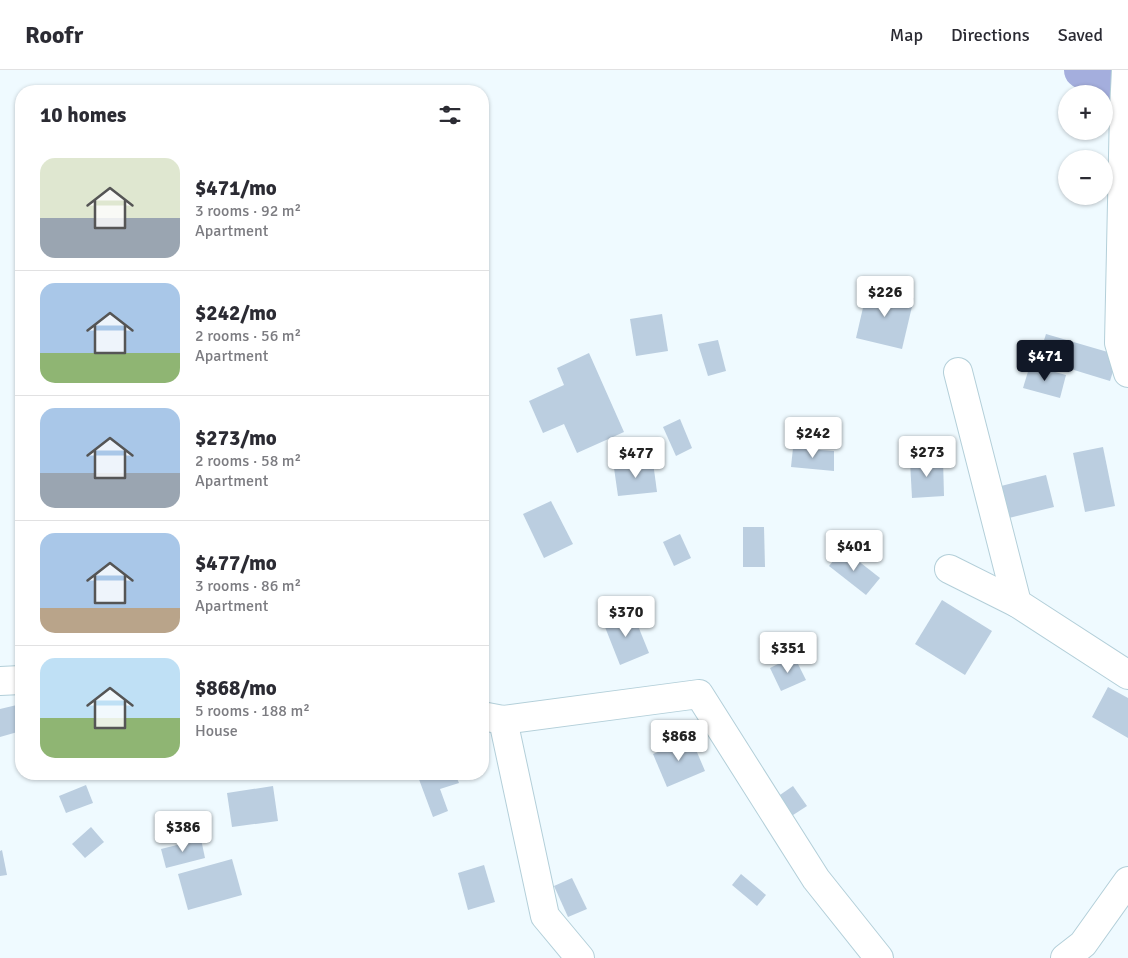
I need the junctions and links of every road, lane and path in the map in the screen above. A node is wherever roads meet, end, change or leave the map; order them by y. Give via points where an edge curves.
1 (1126, 70) edge
2 (958, 372) dead end
3 (1128, 373) edge
4 (949, 569) dead end
5 (1017, 603) junction
6 (1128, 675) edge
7 (15, 680) edge
8 (0, 681) edge
9 (493, 718) edge
10 (1128, 881) edge
11 (580, 958) edge
12 (879, 958) edge
13 (1065, 958) edge

1 - 3 street via 1119,343
2 - 5 street
4 - 5 street
5 - 6 street
7 - 8 street
9 - 11 street via 545,916
9 - 12 street via 699,694 816,879
10 - 13 street via 1082,944

